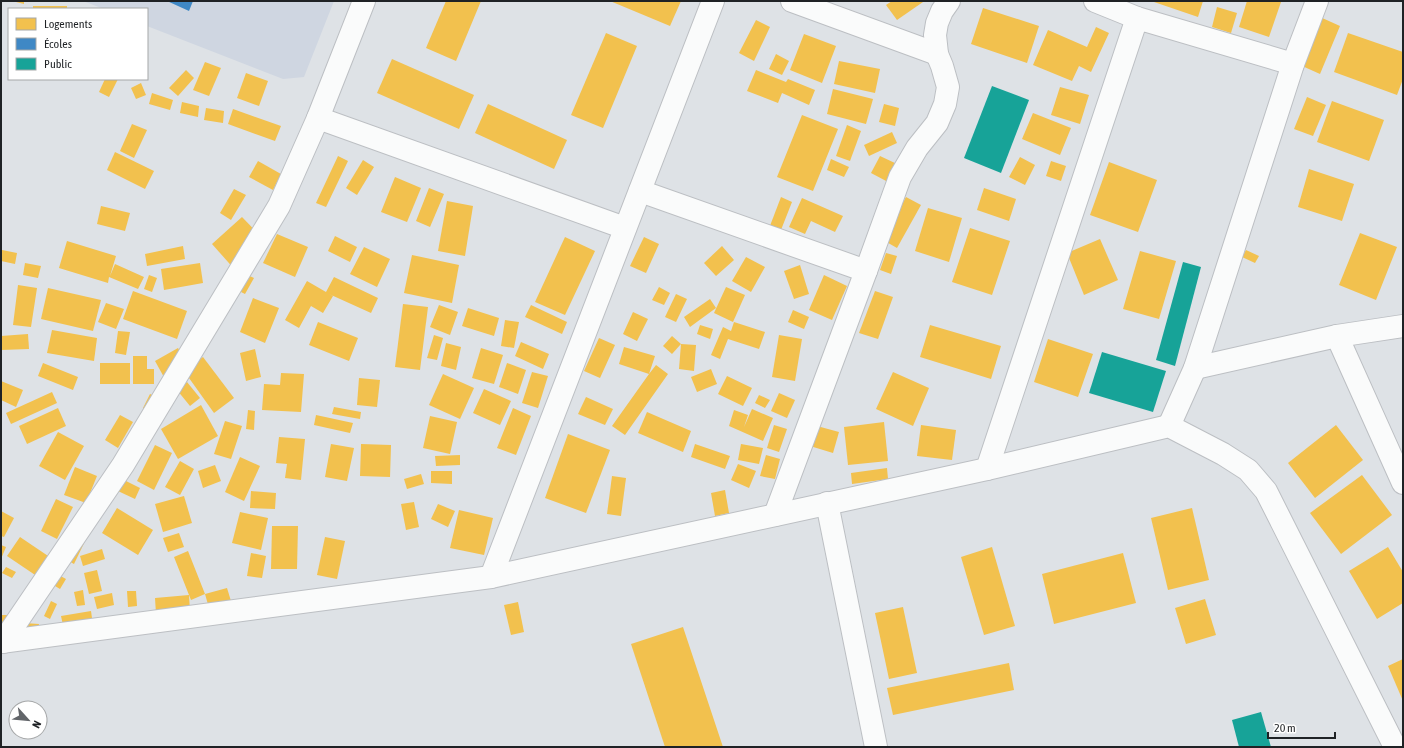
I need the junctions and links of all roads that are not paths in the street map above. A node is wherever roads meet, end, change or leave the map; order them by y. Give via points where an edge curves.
1 (364, 1) edge
2 (792, 1) edge
3 (949, 1) edge
4 (1095, 1) edge
5 (1317, 1) edge
6 (710, 2) edge
7 (1137, 18) junction
8 (937, 54) junction
9 (1293, 64) junction
10 (318, 118) junction
11 (640, 191) junction
12 (625, 228) junction
13 (866, 271) junction
14 (1403, 326) edge
15 (1337, 336) junction
16 (1195, 368) junction
17 (1169, 426) junction
18 (987, 468) junction
19 (1403, 482) edge
20 (826, 504) junction
21 (775, 515) junction
22 (491, 577) junction
23 (2, 642) edge
24 (876, 747) edge
25 (1395, 747) edge

1 - 10 street
2 - 8 street
3 - 8 street via 937,23
4 - 7 street
5 - 9 street
6 - 11 street
7 - 9 street
7 - 18 street
8 - 13 street via 948,87 945,104 938,123 917,148 900,177
9 - 16 street
10 - 12 street
10 - 23 street via 271,220 123,465
11 - 12 street
11 - 13 street
12 - 22 street
13 - 21 street
14 - 15 street
15 - 16 street
15 - 19 street
16 - 17 street
17 - 18 street
17 - 25 street via 1248,470 1266,491
18 - 20 street
20 - 21 street
20 - 24 street
21 - 22 street
22 - 23 street

